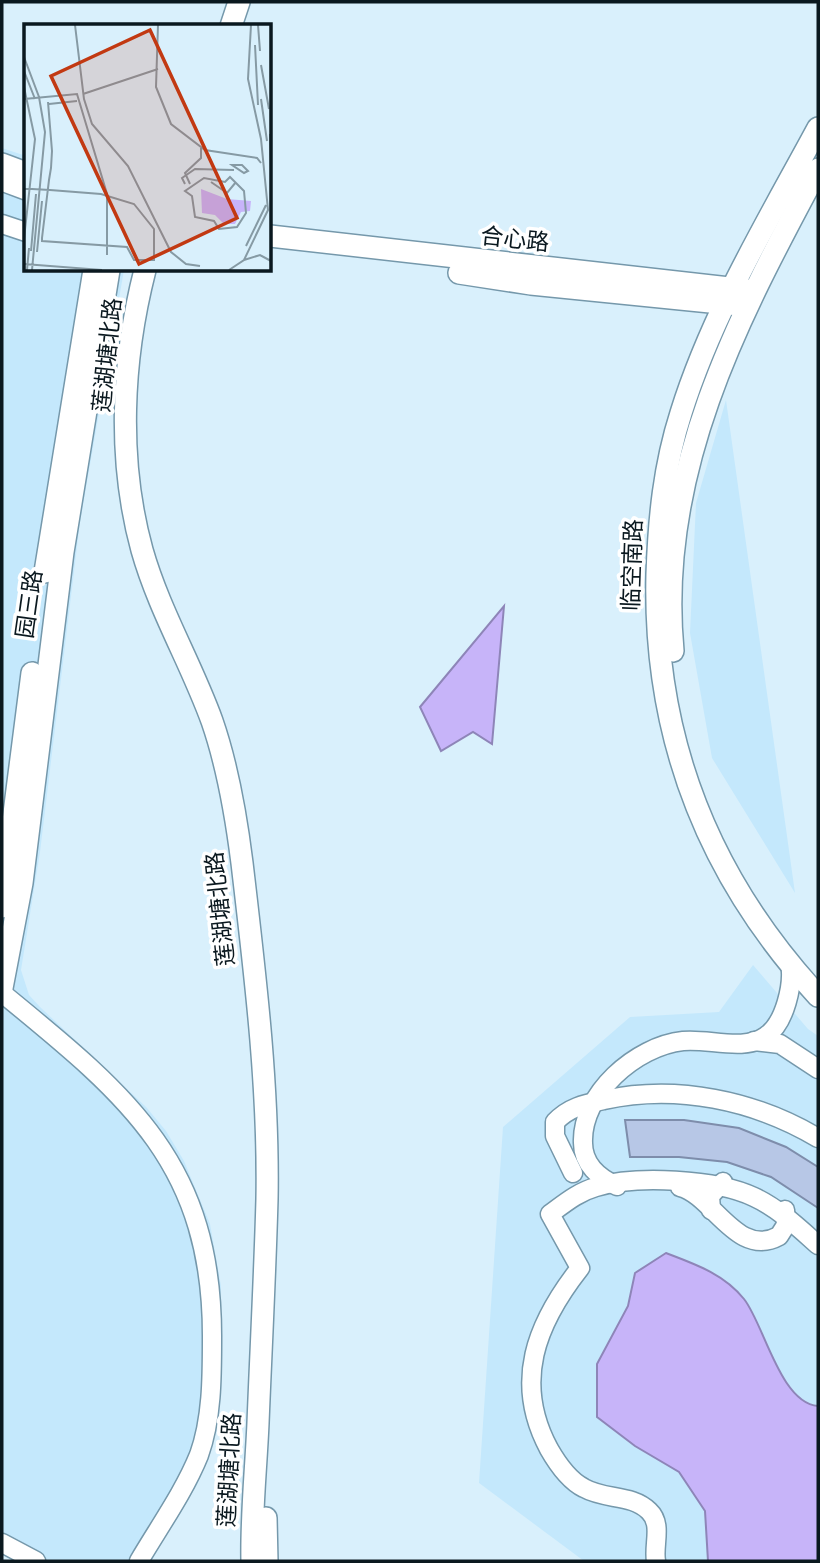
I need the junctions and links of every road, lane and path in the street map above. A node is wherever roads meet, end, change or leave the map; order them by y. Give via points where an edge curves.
1 (239, 2) edge
2 (251, 2) edge
3 (232, 24) edge
4 (245, 24) edge
5 (818, 128) edge
6 (2, 164) edge
7 (818, 169) edge
8 (24, 172) edge
9 (2, 180) edge
10 (24, 188) edge
11 (2, 224) edge
12 (24, 231) edge
13 (271, 236) edge
14 (271, 250) edge
15 (93, 271) edge
16 (109, 271) edge
17 (145, 271) edge
18 (158, 271) edge
19 (731, 296) junction
20 (753, 299) junction
21 (2, 907) edge
22 (790, 963) junction
23 (818, 975) edge
24 (2, 990) edge
25 (818, 996) edge
26 (754, 1041) junction
27 (818, 1069) edge
28 (587, 1104) junction
29 (818, 1138) edge
30 (572, 1173) dead end
31 (612, 1184) junction
32 (707, 1189) junction
33 (787, 1219) junction
34 (818, 1245) edge
35 (2, 1543) edge
36 (36, 1561) edge
37 (139, 1561) edge
38 (252, 1561) edge
39 (267, 1561) edge
40 (656, 1561) edge

1 - 3 main road
2 - 4 main road
5 - 19 main road, 临空南路
6 - 8 main road
7 - 20 main road, 临空南路
9 - 10 main road
11 - 12 street
13 - 19 main road, 合心路
14 - 19 main road, 合心路 via 531,284
15 - 21 main road, 园三路 via 58,483
16 - 24 main road, 园三路 via 57,593 22,883
17 - 38 main road, 莲湖塘北路 via 127,372 131,497 155,588 199,689 227,771 242,860 261,1044 267,1200
18 - 39 main road, 莲湖塘北路 via 141,374 145,497 165,579 219,706 239,768 273,1044 280,1200
19 - 20 main road, 合心路
19 - 22 main road, 临空南路 via 691,385 665,472 656,597 661,677 676,752 705,829 744,900
20 - 23 main road, 临空南路 via 708,395 688,463 672,539 672,640 677,689 696,768 712,810 765,908
22 - 25 main road, 临空南路
22 - 26 street via 792,981 779,1020 764,1038
24 - 37 street via 138,1115 175,1167 201,1233 212,1317 207,1423 181,1492
26 - 27 street via 780,1044
26 - 28 street via 671,1042 638,1057
28 - 29 street via 629,1094 688,1094 762,1112
28 - 30 street via 561,1116 554,1128
28 - 31 street via 583,1148 592,1169
31 - 32 street
31 - 40 street via 573,1196 550,1214 580,1268 543,1323 530,1371 536,1425 556,1461 583,1488 629,1499 650,1511 658,1530 653,1547
32 - 33 street via 754,1197
32 - 33 street via 712,1210 730,1228 757,1238 779,1236
33 - 34 street
35 - 36 street

